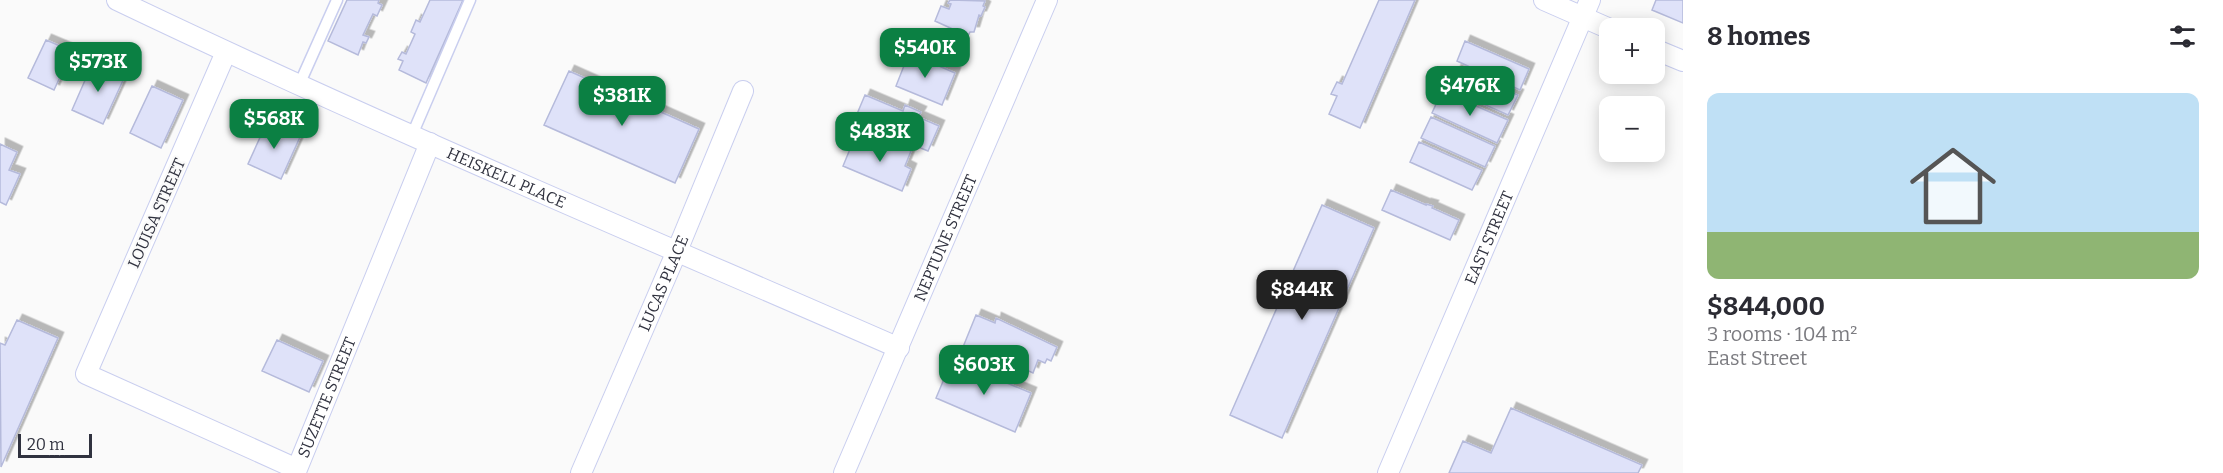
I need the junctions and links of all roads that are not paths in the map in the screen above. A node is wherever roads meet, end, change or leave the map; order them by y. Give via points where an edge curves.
1 (117, 0) edge
2 (337, 0) edge
3 (470, 0) edge
4 (1047, 0) edge
5 (1544, 0) edge
6 (1587, 9) edge
7 (1599, 19) edge
8 (226, 52) junction
9 (1665, 53) edge
10 (1683, 61) edge
11 (299, 85) junction
12 (743, 91) dead end
13 (421, 139) junction
14 (677, 251) junction
15 (899, 348) junction
16 (86, 374) joint
17 (582, 473) edge
18 (844, 473) edge
19 (1388, 473) edge

1 - 8 street, HEISKELL PLACE
2 - 11 lane
3 - 13 lane
4 - 15 street, NEPTUNE STREET
5 - 6 street
6 - 7 street
6 - 19 street, EAST STREET
8 - 11 street, HEISKELL PLACE
8 - 16 street, LOUISA STREET
9 - 10 street
11 - 13 street, HEISKELL PLACE
12 - 14 street, LUCAS PLACE
13 - 14 street, HEISKELL PLACE
13 - 16 street, SUZETTE STREET via 297,469
14 - 15 street, HEISKELL PLACE
14 - 17 street, LUCAS PLACE
15 - 18 street, NEPTUNE STREET

